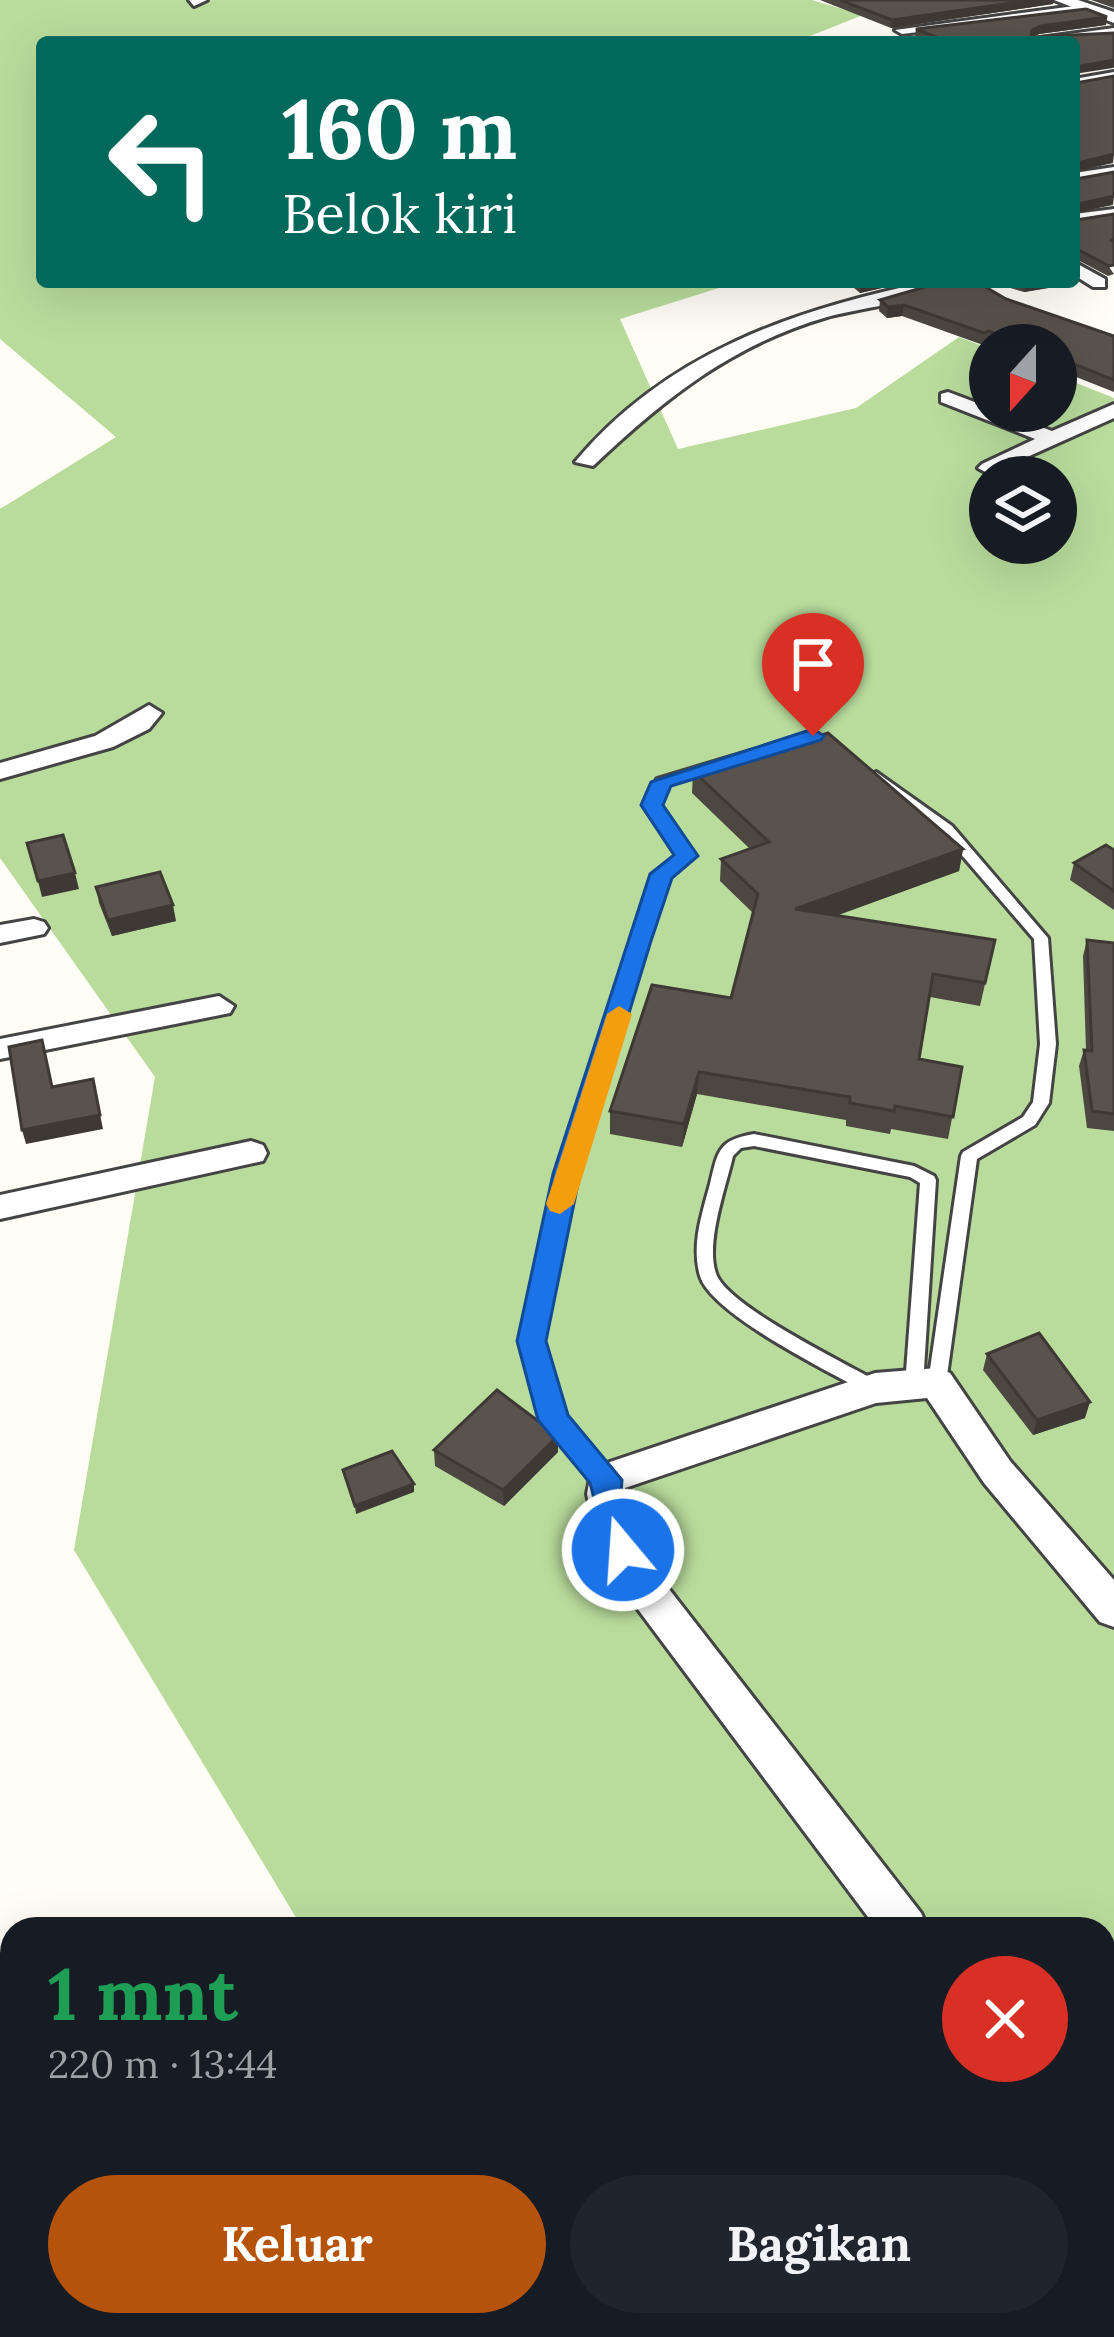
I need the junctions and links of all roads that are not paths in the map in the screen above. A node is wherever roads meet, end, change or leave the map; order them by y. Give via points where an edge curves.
1 (1062, 0) edge
2 (1082, 9) junction
3 (1110, 16) edge
4 (902, 30) edge
5 (1114, 32) edge
6 (1080, 37) edge
7 (1114, 76) edge
8 (1080, 82) edge
9 (1114, 172) edge
10 (1080, 177) edge
11 (1114, 214) edge
12 (1080, 218) edge
13 (1080, 271) edge
14 (1099, 283) dead end
15 (928, 288) edge
16 (948, 398) dead end
17 (1114, 410) edge
18 (1052, 440) junction
19 (1015, 456) edge
20 (586, 462) dead end
21 (149, 713) dead end
22 (0, 771) edge
23 (34, 928) dead end
24 (0, 934) edge
25 (219, 1006) dead end
26 (0, 1049) edge
27 (251, 1153) dead end
28 (0, 1207) edge
29 (909, 1385) junction
30 (606, 1480) junction
31 (1114, 1609) edge
32 (896, 1917) edge

1 - 2 street
2 - 3 street
2 - 4 street
5 - 6 street
7 - 8 street
9 - 10 street
11 - 12 street
13 - 14 street
15 - 20 street via 798,319 724,350 679,378
16 - 18 street
17 - 18 street
18 - 19 street
21 - 22 street via 118,736
23 - 24 street
25 - 26 street
27 - 28 street
29 - 29 lane via 746,1316 709,1279 704,1243 725,1154 736,1143 754,1140 928,1180
29 - 30 street
29 - 30 lane via 968,1156 1029,1121 1041,1103 1048,1044 1041,938 947,829 813,736 662,782 652,805 686,856 662,874 638,944 566,1174 532,1341 554,1420
29 - 31 street via 997,1472
30 - 32 street via 623,1550 648,1592

